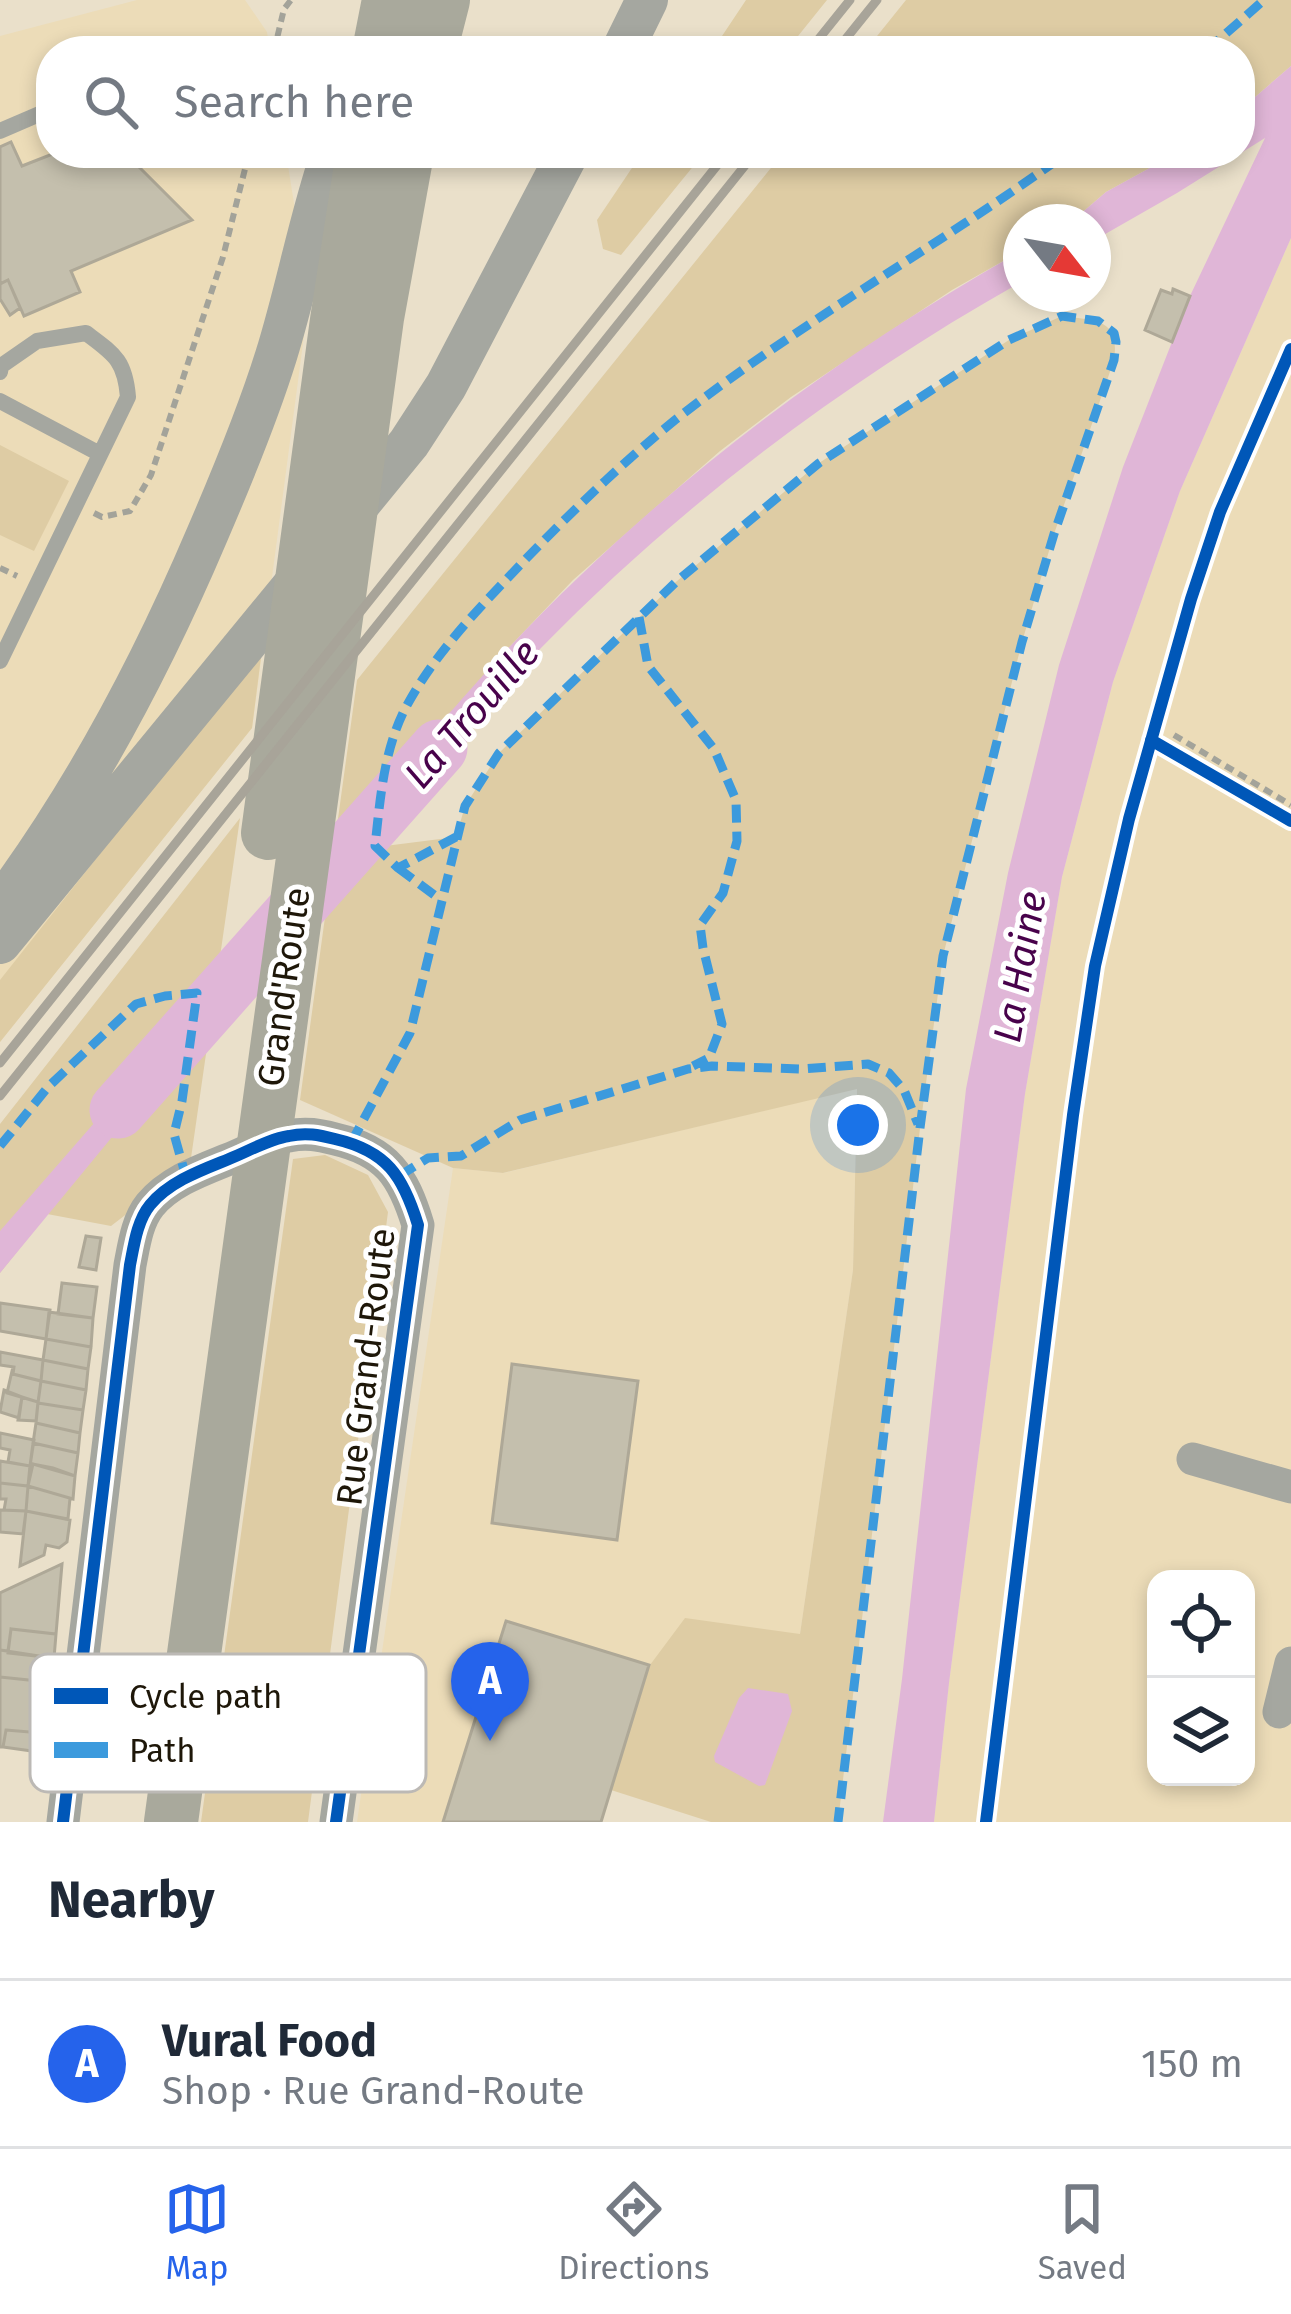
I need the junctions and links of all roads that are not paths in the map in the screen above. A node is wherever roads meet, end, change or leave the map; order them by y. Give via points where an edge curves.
1 (388, 0) edge
2 (443, 0) edge
3 (647, 0) edge
4 (382, 36) edge
5 (434, 36) edge
6 (629, 36) edge
7 (36, 115) edge
8 (0, 131) edge
9 (327, 168) edge
10 (362, 168) edge
11 (402, 168) edge
12 (560, 168) edge
13 (357, 319) junction
14 (1291, 349) edge
15 (0, 372) edge
16 (0, 400) edge
17 (100, 454) junction
18 (0, 661) edge
19 (0, 905) edge
20 (0, 944) edge
21 (225, 1290) junction
22 (1193, 1459) dead end
23 (1291, 1487) edge
24 (83, 1654) edge
25 (163, 1654) edge
26 (188, 1654) edge
27 (359, 1654) edge
28 (1291, 1663) edge
29 (1279, 1712) dead end
30 (67, 1792) edge
31 (139, 1792) edge
32 (174, 1792) edge
33 (340, 1792) edge
34 (63, 1822) edge
35 (134, 1822) edge
36 (171, 1822) edge
37 (336, 1822) edge
38 (986, 1822) edge

1 - 4 main road
2 - 5 main road
3 - 6 street
7 - 8 lane
9 - 19 street via 276,355 194,565 112,730
10 - 13 main road, Grand'Route
11 - 13 main road, Grand'Route
12 - 20 street via 409,443
13 - 21 main road, Grand'Route
14 - 38 lane via 1191,599 1095,966
15 - 17 lane via 37,341 86,333 115,355 128,398
16 - 17 lane
17 - 18 lane
21 - 25 main road, Grand'Route
21 - 26 main road, Grand'Route
22 - 23 street
24 - 27 street, Rue Grand-Route via 137,1231 149,1206 185,1177 309,1133 378,1155 398,1176 418,1226
28 - 29 street
30 - 34 street, Rue Grand-Route
31 - 35 main road, Grand'Route
32 - 36 main road, Grand'Route
33 - 37 street, Rue Grand-Route

